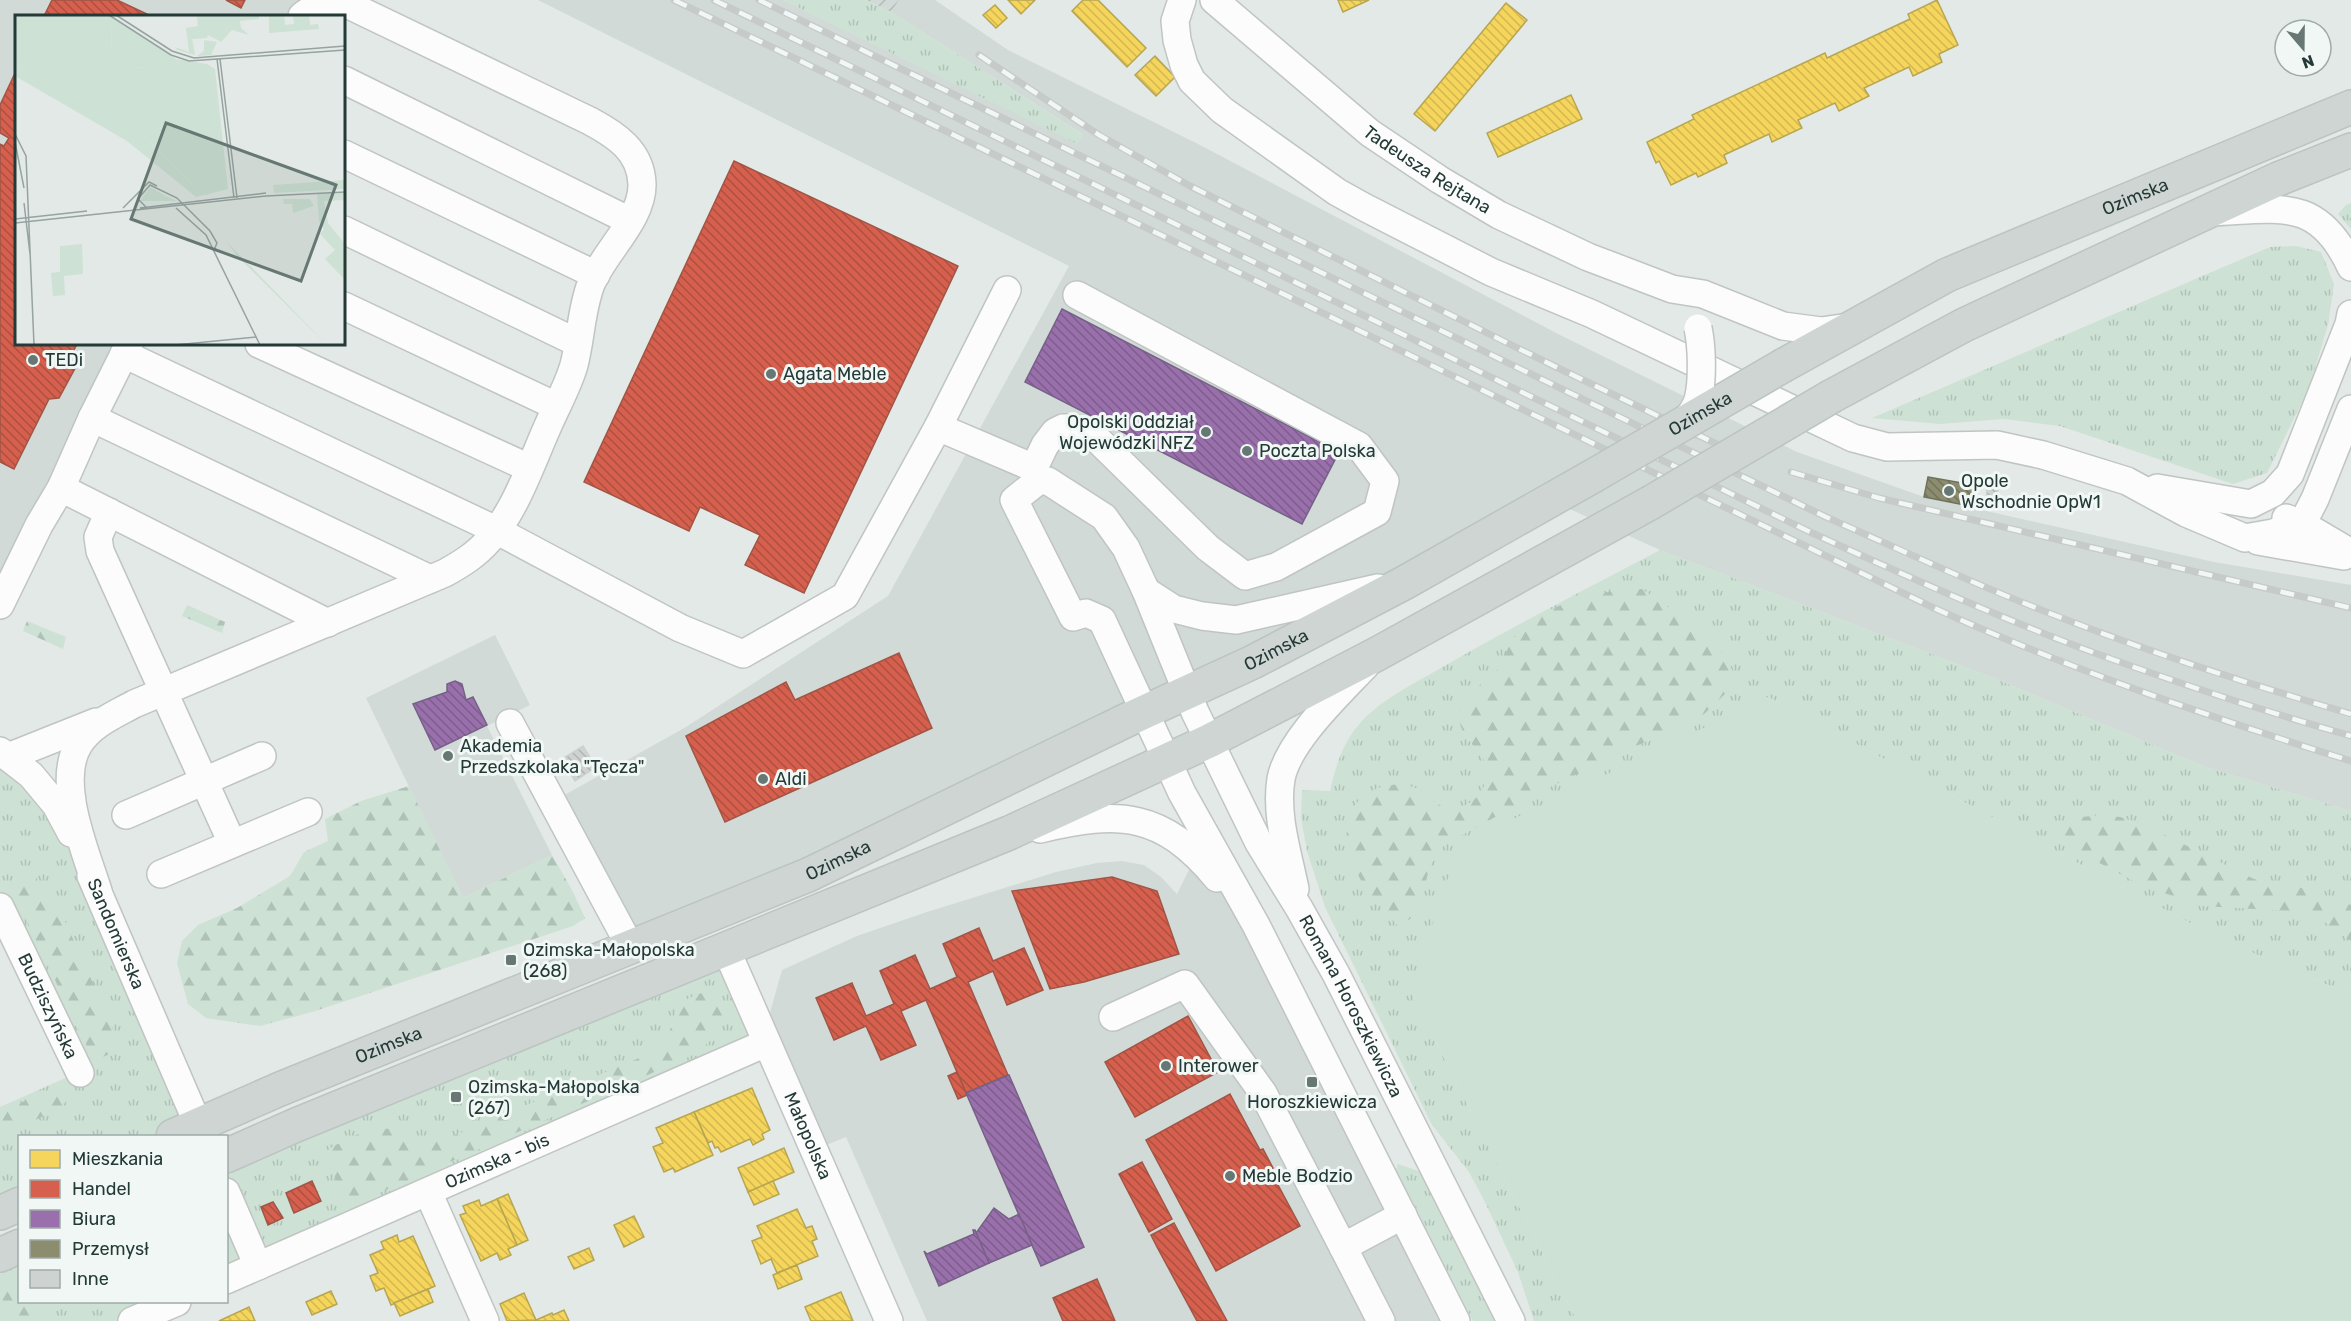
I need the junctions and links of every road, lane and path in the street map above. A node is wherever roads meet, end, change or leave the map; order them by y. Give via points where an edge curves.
1 (1182, 0) edge
2 (1214, 0) edge
3 (303, 15) edge
4 (345, 80) edge
5 (2351, 107) edge
6 (2351, 150) edge
7 (345, 154) edge
8 (2205, 213) junction
9 (630, 221) junction
10 (345, 230) edge
11 (2351, 267) edge
12 (596, 275) junction
13 (1672, 289) junction
14 (1007, 290) dead end
15 (1077, 295) dead end
16 (345, 306) edge
17 (2351, 314) edge
18 (1853, 326) junction
19 (578, 343) junction
20 (261, 345) edge
21 (127, 349) edge
22 (556, 406) junction
23 (2351, 409) edge
24 (92, 418) junction
25 (1682, 424) junction
26 (938, 427) junction
27 (529, 468) junction
28 (1036, 475) junction
29 (2127, 481) junction
30 (61, 488) junction
31 (2251, 504) junction
32 (109, 512) junction
33 (2302, 524) junction
34 (496, 530) junction
35 (2244, 538) junction
36 (2351, 555) edge
37 (429, 579) junction
38 (1404, 583) junction
39 (0, 605) edge
40 (1167, 614) junction
41 (328, 623) junction
42 (1377, 654) junction
43 (164, 693) junction
44 (1187, 694) junction
45 (1146, 712) junction
46 (108, 717) junction
47 (510, 723) dead end
48 (1209, 741) junction
49 (4, 754) edge
50 (262, 756) dead end
51 (1167, 759) junction
52 (204, 781) junction
53 (308, 812) dead end
54 (126, 815) dead end
55 (1009, 833) junction
56 (232, 843) junction
57 (161, 874) dead end
58 (98, 891) junction
59 (0, 907) edge
60 (1299, 908) junction
61 (1256, 925) junction
62 (631, 948) junction
63 (726, 949) junction
64 (1113, 1017) dead end
65 (766, 1043) junction
66 (80, 1072) dead end
67 (192, 1133) edge
68 (228, 1154) edge
69 (428, 1192) junction
70 (228, 1197) edge
71 (18, 1205) edge
72 (0, 1213) edge
73 (1403, 1215) junction
74 (18, 1247) edge
75 (1343, 1247) junction
76 (0, 1255) edge
77 (258, 1266) junction
78 (228, 1279) edge
79 (175, 1303) edge
80 (132, 1321) edge
81 (485, 1321) edge
82 (889, 1321) edge
83 (1381, 1321) edge
84 (1456, 1321) edge
85 (1511, 1321) edge

1 - 29 street via 1175,21 1184,65 1192,81 1222,110 1272,148 1364,207 1491,272 1592,314 1854,438 1887,447 1997,445
2 - 13 street, Tadeusza Rejtana via 1370,133 1440,180 1546,238
3 - 9 street via 335,2 351,6 614,134 641,170 639,202
4 - 9 street
5 - 18 main road, Ozimska via 1947,275
6 - 8 main road
7 - 12 street
8 - 11 street via 2287,209 2311,216 2341,246
8 - 42 main road, bridge via 1964,325
9 - 12 street
10 - 19 street
12 - 19 street
13 - 18 street, Tadeusza Rejtana via 1703,294 1783,326 1821,331
13 - 25 street, bridge via 1698,328 1701,351 1698,401
14 - 26 street
15 - 28 street via 1359,446 1385,481 1377,512 1276,567 1245,576 1208,548 1097,439 1073,428 1055,432 1045,445
16 - 22 street
17 - 31 street via 2290,474 2273,493
18 - 25 main road, Ozimska, bridge
19 - 22 street
20 - 27 street
21 - 24 street
21 - 34 street
22 - 27 street
23 - 33 street
24 - 30 street
24 - 37 street
25 - 38 main road, Ozimska, bridge
26 - 28 street
26 - 34 street via 845,597 743,654 680,628
27 - 34 street
28 - 40 street via 1104,517 1146,591
28 - 45 street via 1014,500 1073,617 1086,613 1102,620
29 - 31 street
29 - 35 street
30 - 32 street
30 - 39 street
31 - 33 street
32 - 41 street
32 - 43 street via 97,544
33 - 35 street
33 - 36 street
34 - 37 street via 470,559
35 - 36 street
37 - 41 street
38 - 40 street via 1236,620
38 - 44 main road, Ozimska
40 - 44 street, Romana Horoszkiewicza
41 - 43 street
42 - 48 main road
42 - 60 street via 1286,760 1281,780 1282,828
43 - 46 street
43 - 52 street
44 - 45 main road, Ozimska
44 - 48 street, Romana Horoszkiewicza
45 - 51 street
45 - 62 main road, Ozimska via 808,876
46 - 49 street
46 - 58 street via 79,744 71,763 76,818
47 - 62 street
48 - 51 main road
48 - 60 street, Romana Horoszkiewicza via 1259,843
49 - 58 street, Sandomierska via 31,775 56,805
50 - 52 street
51 - 55 main road
51 - 61 street
52 - 54 street
52 - 56 street
53 - 56 street
55 - 61 street via 1100,818 1124,819 1165,830 1197,854
55 - 63 main road
56 - 57 street
58 - 67 street, Sandomierska
59 - 66 street, Budziszyńska
60 - 85 street, Romana Horoszkiewicza
61 - 73 street
62 - 67 main road, Ozimska via 280,1089
63 - 65 street, Małopolska
63 - 68 main road
64 - 75 street via 1185,984 1263,1093
65 - 69 street, Ozimska - bis
65 - 82 street, Małopolska
69 - 77 street, Ozimska - bis
69 - 81 street
70 - 77 street
71 - 72 main road
73 - 75 street
73 - 84 street
74 - 76 main road
75 - 83 street
77 - 78 street, Ozimska - bis
79 - 80 street

